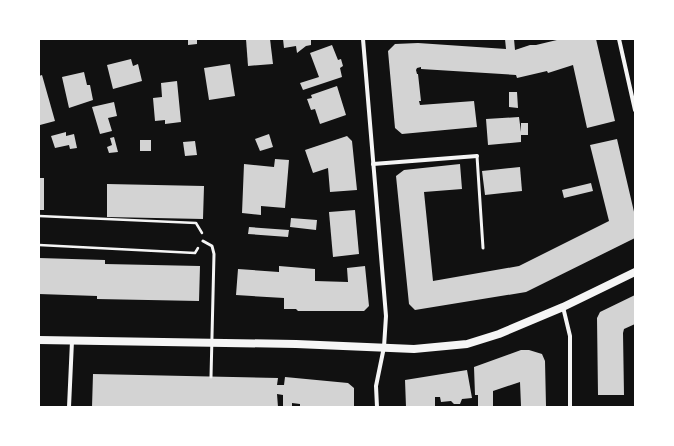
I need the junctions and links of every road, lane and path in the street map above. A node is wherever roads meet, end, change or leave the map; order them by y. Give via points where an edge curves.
1 (363, 39) edge
2 (619, 39) edge
3 (634, 104) edge
4 (635, 110) edge
5 (476, 156) joint
6 (373, 164) junction
7 (39, 216) edge
8 (203, 241) junction
9 (39, 246) edge
10 (483, 248) dead end
11 (635, 272) edge
12 (562, 307) junction
13 (39, 340) edge
14 (72, 341) junction
15 (212, 343) junction
16 (384, 347) junction
17 (211, 377) dead end
18 (69, 407) edge
19 (377, 407) edge
20 (570, 407) edge

1 - 6 street
2 - 3 street
3 - 4 street
5 - 6 street
5 - 10 lane
6 - 16 street via 386,316
7 - 8 path via 196,223
8 - 9 path via 195,253
8 - 15 lane via 212,246 214,254
11 - 12 main road
12 - 16 main road via 500,334 467,344 414,349
12 - 20 street via 570,336
13 - 14 main road
14 - 15 main road
14 - 18 street
15 - 16 main road
15 - 17 lane
16 - 19 street via 376,386

